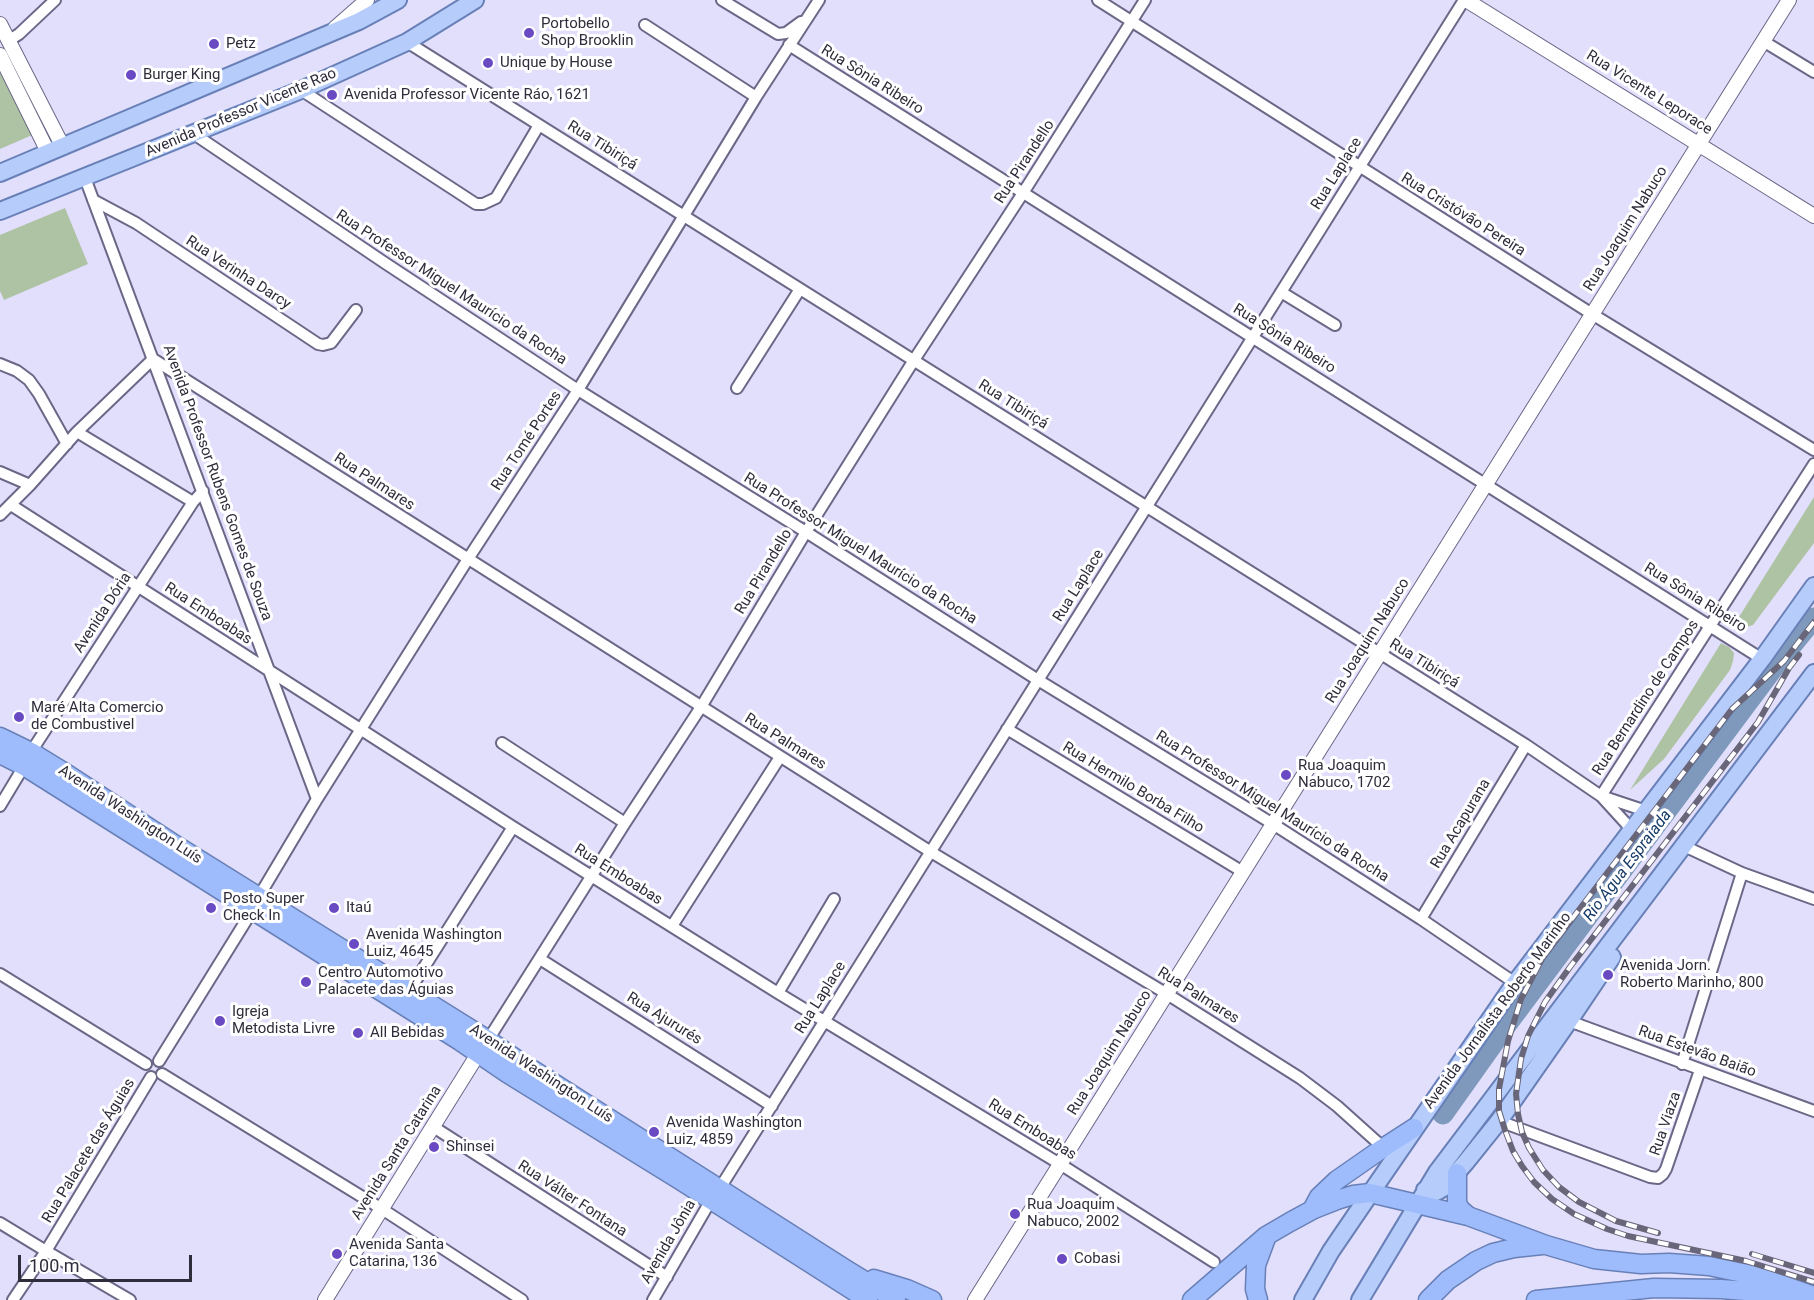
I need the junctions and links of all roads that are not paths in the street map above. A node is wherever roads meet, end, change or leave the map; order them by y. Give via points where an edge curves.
1 (54, 0) edge
2 (367, 0) edge
3 (398, 0) edge
4 (475, 0) edge
5 (722, 0) edge
6 (819, 0) edge
7 (1098, 0) edge
8 (1145, 0) edge
9 (1465, 0) edge
10 (1789, 0) edge
11 (809, 16) junction
12 (1131, 22) junction
13 (0, 24) edge
14 (645, 25) dead end
15 (328, 34) junction
16 (8, 41) junction
17 (1763, 41) junction
18 (407, 42) junction
19 (789, 45) junction
20 (0, 55) edge
21 (1814, 72) edge
22 (301, 90) junction
23 (756, 97) junction
24 (539, 125) junction
25 (194, 134) junction
26 (1699, 143) junction
27 (56, 149) junction
28 (1359, 167) junction
29 (0, 173) edge
30 (85, 178) junction
31 (1023, 193) junction
32 (93, 200) junction
33 (0, 211) edge
34 (685, 216) junction
35 (1814, 216) edge
36 (800, 289) junction
37 (1281, 292) junction
38 (356, 310) dead end
39 (1592, 314) junction
40 (1335, 325) dead end
41 (1252, 337) junction
42 (153, 359) junction
43 (914, 360) junction
44 (0, 364) edge
45 (737, 388) dead end
46 (578, 390) junction
47 (77, 432) junction
48 (67, 444) junction
49 (1814, 450) edge
50 (1814, 464) edge
51 (0, 472) edge
52 (1485, 484) junction
53 (30, 485) junction
54 (203, 491) junction
55 (193, 502) junction
56 (11, 505) junction
57 (1147, 507) junction
58 (0, 515) edge
59 (806, 532) junction
60 (468, 559) junction
61 (138, 586) junction
62 (1814, 586) edge
63 (1710, 626) junction
64 (1380, 653) junction
65 (1762, 658) junction
66 (270, 672) junction
67 (1814, 673) edge
68 (1038, 680) junction
69 (701, 706) junction
70 (1007, 729) junction
71 (362, 730) junction
72 (0, 737) edge
73 (502, 743) dead end
74 (1526, 745) junction
75 (0, 754) edge
76 (780, 757) junction
77 (28, 759) junction
78 (1601, 796) junction
79 (317, 799) junction
80 (0, 806) edge
81 (1646, 811) junction
82 (625, 823) junction
83 (1273, 824) junction
84 (513, 827) junction
85 (1632, 830) junction
86 (1684, 846) junction
87 (930, 852) junction
88 (1243, 872) junction
89 (1742, 873) junction
90 (593, 876) junction
91 (834, 899) dead end
92 (1814, 899) edge
93 (255, 904) junction
94 (1636, 906) junction
95 (1421, 919) junction
96 (672, 926) junction
97 (540, 958) junction
98 (0, 974) edge
99 (1515, 982) junction
100 (409, 991) junction
101 (778, 993) junction
102 (1167, 994) junction
103 (825, 1020) junction
104 (1569, 1021) junction
105 (483, 1047) junction
106 (159, 1061) junction
107 (146, 1064) junction
108 (1682, 1064) junction
109 (1700, 1070) junction
110 (156, 1075) junction
111 (772, 1106) junction
112 (1814, 1111) edge
113 (1499, 1121) junction
114 (432, 1126) junction
115 (1414, 1128) joint
116 (1389, 1152) junction
117 (1060, 1164) junction
118 (1457, 1173) junction
119 (715, 1194) junction
120 (1370, 1194) junction
121 (1421, 1197) junction
122 (382, 1209) junction
123 (1312, 1210) junction
124 (1468, 1216) junction
125 (0, 1223) edge
126 (1266, 1236) junction
127 (1546, 1245) junction
128 (45, 1251) junction
129 (1214, 1262) dead end
130 (667, 1277) junction
131 (844, 1277) junction
132 (868, 1292) edge
133 (1814, 1297) edge
134 (13, 1300) edge
135 (130, 1300) edge
136 (325, 1300) edge
137 (522, 1300) edge
138 (653, 1300) edge
139 (854, 1300) edge
140 (896, 1300) edge
141 (932, 1300) edge
142 (975, 1300) edge
143 (1192, 1300) edge
144 (1258, 1300) edge
145 (1303, 1300) edge
146 (1360, 1300) edge
147 (1428, 1300) edge
148 (1536, 1300) edge

1 - 16 street
2 - 15 street
3 - 15 main road
4 - 18 main road, Avenida Professor Vicente Rao
5 - 11 street via 780,35
6 - 11 street, Rua Tomé Portes
7 - 12 street, Rua Cristóvão Pereira
8 - 12 street, Rua Pirandello
9 - 26 street, Rua Vicente Leporace
9 - 28 street, Rua Laplace
10 - 17 street, Rua Joaquim Nabuco
11 - 19 street, Rua Tomé Portes
12 - 28 street, Rua Cristóvão Pereira
12 - 31 street, Rua Pirandello
13 - 16 street
14 - 23 street
15 - 27 main road
16 - 27 street
17 - 21 street
17 - 26 street, Rua Joaquim Nabuco
18 - 22 main road, Avenida Professor Vicente Rao
18 - 24 street, Rua Tibiriçá
19 - 23 street, Rua Tomé Portes
19 - 31 street, Rua Sônia Ribeiro
20 - 27 street
22 - 24 street via 476,204 496,198
22 - 25 main road, Avenida Professor Vicente Rao
23 - 34 street, Rua Tomé Portes
24 - 34 street, Rua Tibiriçá
25 - 30 main road, Avenida Professor Vicente Rao
25 - 46 street, Rua Professor Miguel Maurício da Rocha
26 - 35 street, Rua Vicente Leporace
26 - 39 street, Rua Joaquim Nabuco
27 - 29 main road
28 - 37 street, Rua Laplace
28 - 39 street, Rua Cristóvão Pereira
30 - 32 street, Avenida Professor Rubens Gomes de Souza
30 - 33 main road, Avenida Professor Vicente Rao
31 - 41 street, Rua Sônia Ribeiro
31 - 43 street, Rua Pirandello
32 - 38 street, Rua Verinha Darcy via 136,223 318,344 331,343
32 - 42 street, Avenida Professor Rubens Gomes de Souza
34 - 36 street, Rua Tibiriçá
34 - 46 street, Rua Tomé Portes
36 - 43 street, Rua Tibiriçá
36 - 45 street
37 - 40 street
37 - 41 street, Rua Laplace
39 - 49 street, Rua Cristóvão Pereira
39 - 52 street, Rua Joaquim Nabuco
41 - 52 street, Rua Sônia Ribeiro
41 - 57 street, Rua Laplace
42 - 47 street
42 - 54 street, Avenida Professor Rubens Gomes de Souza
42 - 60 street, Rua Palmares
43 - 57 street, Rua Tibiriçá
43 - 59 street, Rua Pirandello
44 - 48 street via 29,380
46 - 59 street, Rua Professor Miguel Maurício da Rocha
46 - 60 street, Rua Tomé Portes
47 - 48 street
47 - 55 street
48 - 53 street
50 - 63 street, Rua Bernardino de Campos
51 - 53 street
52 - 63 street, Rua Sônia Ribeiro
52 - 64 street, Rua Joaquim Nabuco
53 - 56 street
54 - 55 street, Avenida Dória
54 - 66 street, Avenida Professor Rubens Gomes de Souza
55 - 61 street, Avenida Dória
56 - 58 street
56 - 61 street, Rua Emboabas
57 - 64 street, Rua Tibiriçá
57 - 68 street, Rua Laplace
59 - 68 street, Rua Professor Miguel Maurício da Rocha
59 - 69 street, Rua Pirandello
60 - 69 street, Rua Palmares
60 - 71 street, Rua Tomé Portes
61 - 66 street, Rua Emboabas
61 - 77 street, Avenida Dória
62 - 65 main road, Avenida Jornalista Roberto Marinho
63 - 65 street, Rua Sônia Ribeiro
63 - 78 street, Rua Bernardino de Campos
64 - 74 street, Rua Tibiriçá
64 - 83 street, Rua Joaquim Nabuco
65 - 81 main road, Avenida Jornalista Roberto Marinho
66 - 71 street, Rua Emboabas
66 - 79 street, Avenida Professor Rubens Gomes de Souza
67 - 86 main road
68 - 70 street, Rua Laplace
68 - 83 street, Rua Professor Miguel Maurício da Rocha
69 - 76 street, Rua Palmares
69 - 82 street, Rua Pirandello
70 - 87 street, Rua Laplace
70 - 88 street, Rua Hermilo Borba Filho
71 - 79 street, Rua Tomé Portes
71 - 84 street, Rua Emboabas
72 - 77 highway, Avenida Washington Luís
73 - 82 street
74 - 78 street, Rua Tibiriçá
74 - 95 street, Rua Acapurana
75 - 77 highway, Avenida Washington Luís
76 - 87 street, Rua Palmares
76 - 96 street
77 - 80 street, Avenida Dória
77 - 93 highway, Avenida Washington Luís
78 - 81 street, Rua Tibiriçá
78 - 85 street, Rua Tibiriçá
79 - 93 street, Rua Tomé Portes
81 - 85 main road, Avenida Jornalista Roberto Marinho
82 - 90 street, Rua Pirandello
83 - 88 street, Rua Joaquim Nabuco
83 - 95 street, Rua Professor Miguel Maurício da Rocha
84 - 90 street, Rua Emboabas
84 - 100 street
85 - 99 main road, Avenida Jornalista Roberto Marinho
86 - 89 street
86 - 94 main road
87 - 102 street, Rua Palmares
87 - 103 street, Rua Laplace
88 - 102 street, Rua Joaquim Nabuco
89 - 92 street
89 - 108 street
90 - 96 street, Rua Emboabas
90 - 97 street, Rua Pirandello
91 - 101 street
93 - 100 highway, Avenida Washington Luís
93 - 105 highway, Avenida Washington Luís
93 - 106 street
94 - 104 main road via 1632,929
94 - 121 main road
95 - 99 street, Rua Professor Miguel Maurício da Rocha
96 - 101 street, Rua Emboabas
97 - 105 street, Rua Pirandello
97 - 111 street, Rua Ajururés
98 - 107 street
99 - 115 main road, Avenida Jornalista Roberto Marinho
100 - 105 highway, Avenida Washington Luís
101 - 103 street, Rua Emboabas
102 - 116 street, Rua Palmares via 1300,1078
102 - 117 street, Rua Joaquim Nabuco
103 - 111 street, Rua Laplace
103 - 117 street, Rua Emboabas
104 - 108 street, Rua Estevão Baião
104 - 113 main road
105 - 114 street, Avenida Santa Catarina
105 - 119 highway, Avenida Washington Luís via 516,1059
106 - 107 street
106 - 110 street via 163,1068
107 - 110 street via 145,1070
108 - 109 street, Rua Estevão Baião
109 - 112 street, Rua Estevão Baião
109 - 113 street, Rua Viaza via 1666,1169 1658,1178
110 - 122 street
110 - 128 street, Rua Palacete das Águias
111 - 119 street, Rua Laplace
113 - 118 main road
114 - 122 street, Avenida Santa Catarina
114 - 130 street, Rua Válter Fontana
115 - 116 highway
116 - 120 main road
116 - 123 highway via 1331,1186 1318,1197
117 - 129 street, Rua Emboabas
117 - 142 street, Rua Joaquim Nabuco
118 - 121 main road via 1443,1188
118 - 124 highway via 1457,1203
119 - 130 street, Avenida Jônia
119 - 131 highway, Avenida Washington Luís
120 - 121 highway
120 - 123 highway via 1353,1195
120 - 145 main road
121 - 124 highway
121 - 146 main road
122 - 136 street, Avenida Santa Catarina
122 - 137 street
123 - 126 highway
124 - 127 highway
125 - 128 street
126 - 143 highway
126 - 144 highway via 1256,1265
127 - 133 highway via 1594,1259 1696,1264 1731,1270
127 - 147 highway via 1493,1253 1448,1280
128 - 134 street, Rua Palacete das Águias
128 - 135 street
130 - 138 street, Avenida Jônia
131 - 132 highway, Avenida Washington Luís
131 - 139 highway
131 - 141 highway via 908,1289
132 - 140 highway, Avenida Washington Luís
133 - 148 highway via 1654,1287

